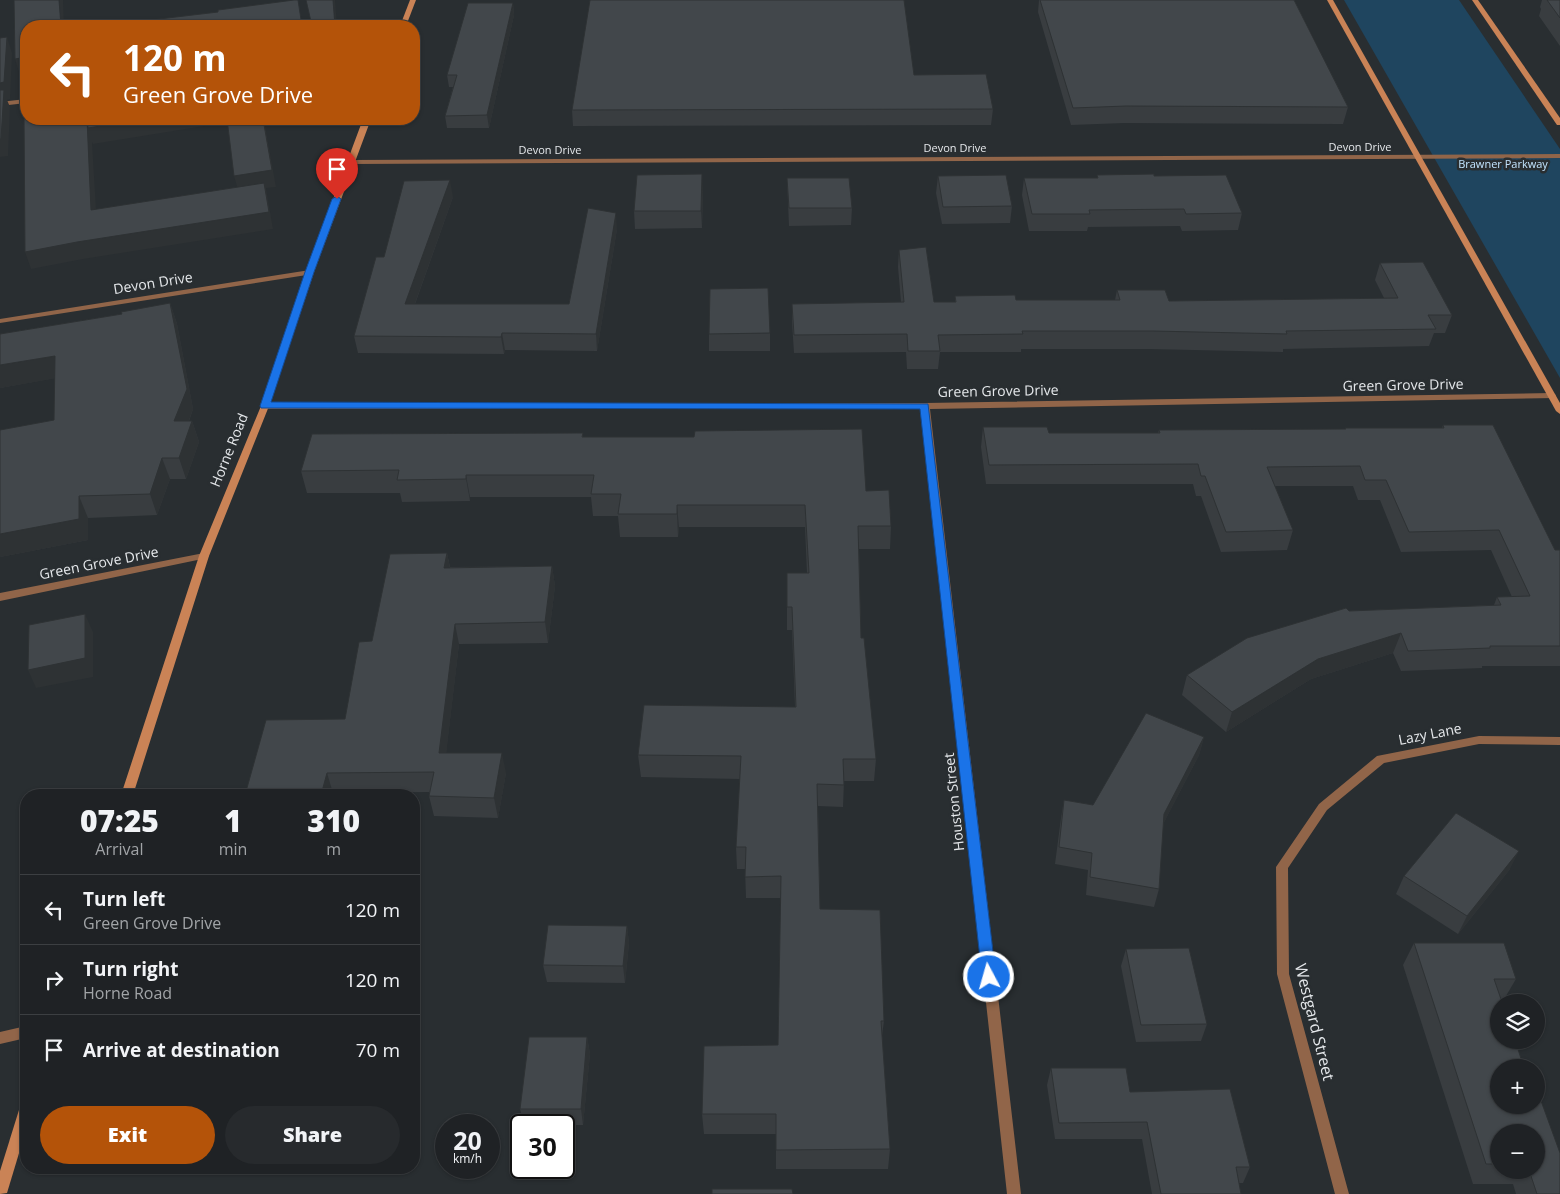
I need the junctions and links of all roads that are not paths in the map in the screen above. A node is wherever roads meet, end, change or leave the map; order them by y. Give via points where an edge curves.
1 (413, 0) edge
2 (1330, 0) edge
3 (1475, 0) edge
4 (405, 20) edge
5 (20, 102) edge
6 (0, 104) edge
7 (1560, 123) edge
8 (365, 125) edge
9 (1560, 156) edge
10 (1418, 158) junction
11 (350, 162) junction
12 (310, 272) junction
13 (0, 321) edge
14 (1552, 396) junction
15 (265, 406) junction
16 (925, 406) junction
17 (1560, 411) edge
18 (204, 556) junction
19 (0, 597) edge
20 (1560, 741) edge
21 (129, 789) edge
22 (1323, 807) joint
23 (20, 1033) edge
24 (0, 1038) edge
25 (20, 1129) edge
26 (0, 1193) edge
27 (1014, 1194) edge
28 (1342, 1194) edge

1 - 4 street
2 - 10 street
3 - 7 street
5 - 6 street
8 - 11 street, Horne Road
9 - 10 street, Devon Drive
10 - 11 street, Devon Drive
10 - 14 street
11 - 12 street, Horne Road
12 - 13 street, Devon Drive
12 - 15 street, Horne Road
14 - 16 street, Green Grove Drive
14 - 17 street
15 - 16 street, Green Grove Drive
15 - 18 street, Horne Road
16 - 27 street, Houston Street
18 - 19 street, Green Grove Drive
18 - 21 street, Horne Road
20 - 22 street, Lazy Lane via 1479,740 1381,759
22 - 28 street, Westgard Street via 1282,867 1283,974
23 - 24 street
25 - 26 street

